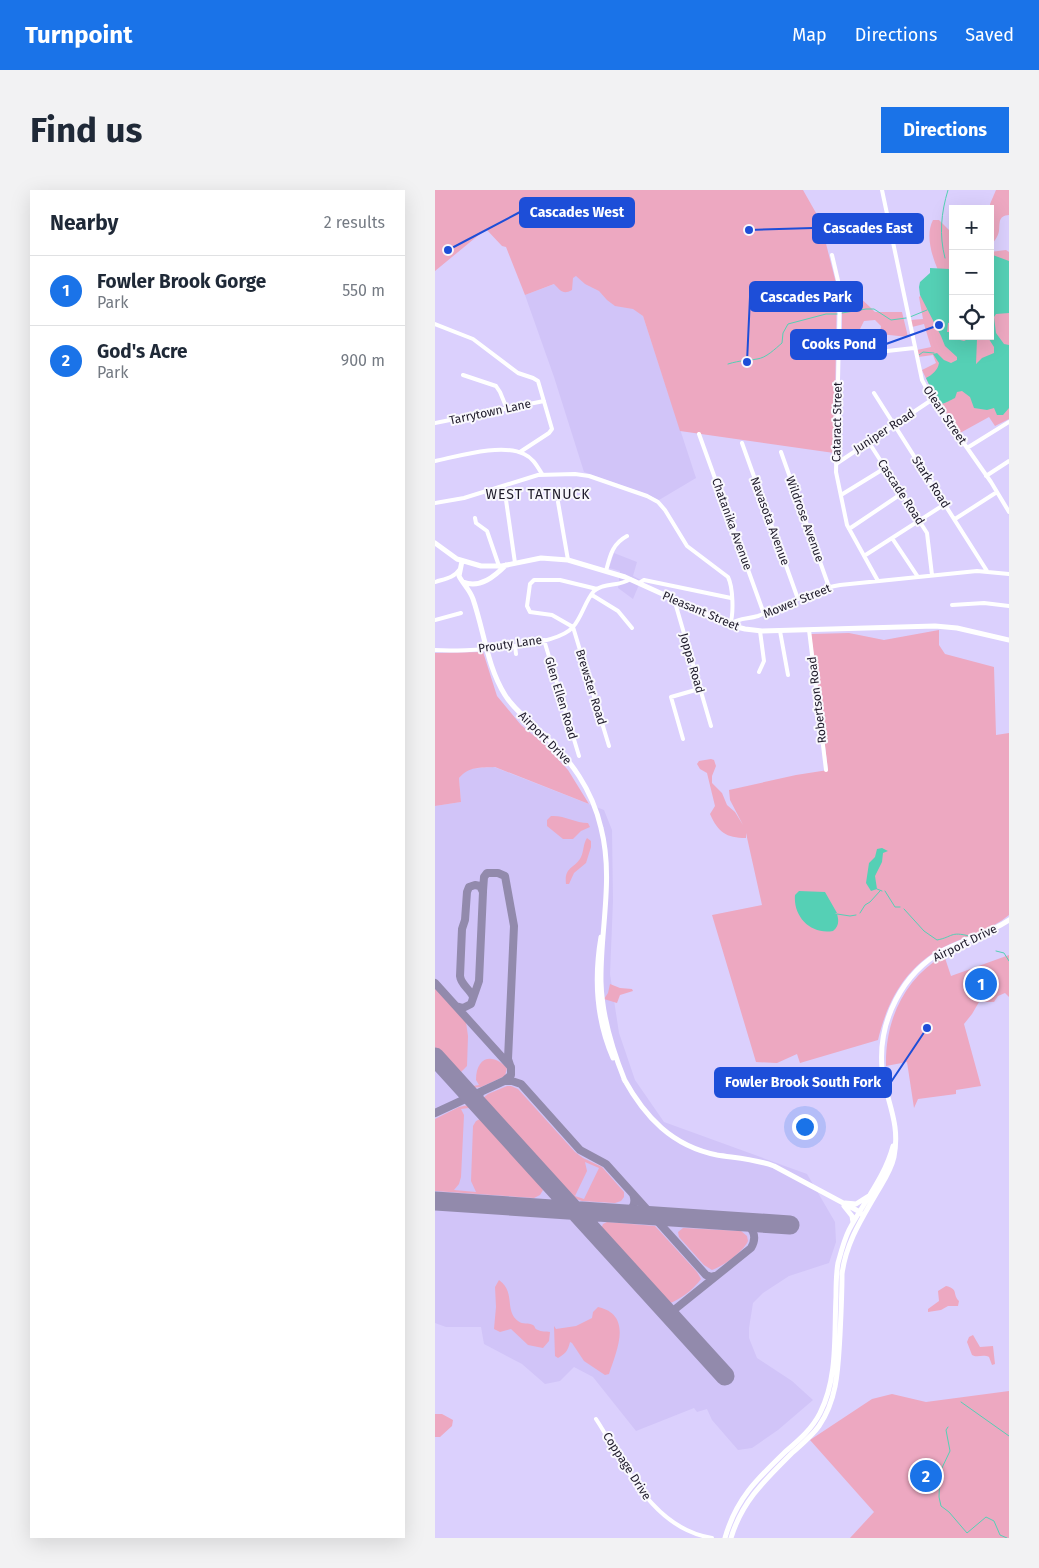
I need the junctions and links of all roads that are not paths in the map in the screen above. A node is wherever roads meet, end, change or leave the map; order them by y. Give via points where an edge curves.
1 (882, 190) edge
2 (832, 255) dead end
3 (435, 324) edge
4 (915, 348) junction
5 (878, 352) dead end
6 (463, 375) dead end
7 (874, 393) dead end
8 (933, 399) junction
9 (544, 401) junction
10 (507, 409) junction
11 (1009, 422) edge
12 (435, 423) edge
13 (894, 424) junction
14 (699, 434) dead end
15 (868, 441) junction
16 (742, 443) dead end
17 (967, 448) junction
18 (520, 452) junction
19 (781, 452) dead end
20 (435, 461) edge
21 (1009, 461) edge
22 (836, 464) junction
23 (885, 468) junction
24 (542, 474) junction
25 (986, 476) junction
26 (997, 492) junction
27 (901, 494) junction
28 (841, 495) junction
29 (506, 500) dead end
30 (558, 502) dead end
31 (435, 503) edge
32 (945, 504) junction
33 (1007, 504) edge
34 (1009, 512) edge
35 (475, 518) dead end
36 (955, 519) junction
37 (919, 520) junction
38 (849, 529) junction
39 (627, 536) dead end
40 (892, 538) junction
41 (435, 544) edge
42 (864, 556) junction
43 (568, 560) junction
44 (462, 561) junction
45 (515, 563) junction
46 (506, 565) junction
47 (496, 566) junction
48 (459, 570) junction
49 (606, 571) junction
50 (987, 571) junction
51 (1009, 574) edge
52 (932, 575) junction
53 (493, 577) junction
54 (918, 577) junction
55 (449, 578) junction
56 (627, 578) junction
57 (462, 581) junction
58 (878, 581) junction
59 (435, 582) edge
60 (481, 583) junction
61 (639, 583) junction
62 (829, 587) junction
63 (597, 590) junction
64 (592, 595) junction
65 (472, 596) junction
66 (731, 598) junction
67 (674, 599) junction
68 (799, 600) junction
69 (953, 605) dead end
70 (1009, 606) edge
71 (461, 613) dead end
72 (764, 614) junction
73 (435, 620) edge
74 (730, 624) junction
75 (573, 627) junction
76 (632, 628) dead end
77 (809, 630) junction
78 (759, 631) junction
79 (780, 631) junction
80 (543, 640) junction
81 (1009, 640) edge
82 (515, 646) junction
83 (487, 649) junction
84 (435, 650) edge
85 (516, 654) dead end
86 (759, 672) dead end
87 (788, 675) dead end
88 (699, 689) junction
89 (711, 726) dead end
90 (683, 739) dead end
91 (609, 746) dead end
92 (579, 756) dead end
93 (826, 770) dead end
94 (1009, 920) edge
95 (895, 1133) junction
96 (873, 1188) junction
97 (829, 1196) junction
98 (838, 1200) junction
99 (844, 1206) junction
100 (860, 1214) junction
101 (853, 1224) junction
102 (596, 1419) dead end
103 (712, 1538) edge
104 (725, 1538) edge
105 (731, 1538) edge

1 - 4 street, Olean Street
2 - 22 street, Cataract Street via 840,289
3 - 9 street via 473,339 518,373 535,379
4 - 5 street
4 - 8 street, Olean Street via 922,380
6 - 10 street via 496,386
7 - 13 street, Stark Road
8 - 13 street, Juniper Road
8 - 17 street, Olean Street
9 - 10 street, Tarrytown Lane
9 - 18 street via 551,430
10 - 12 street, Tarrytown Lane
11 - 17 street
13 - 15 street, Juniper Road
13 - 32 street, Stark Road
14 - 72 street, Chatanika Avenue
15 - 22 street, Juniper Road
15 - 23 street, Cascade Road
16 - 68 street, Navasota Avenue
17 - 25 street, Olean Street
18 - 20 street via 488,451
18 - 24 street via 534,461
19 - 62 street, Wildrose Avenue
21 - 25 street
22 - 28 street, Cataract Street
23 - 27 street, Cascade Road
23 - 28 street
24 - 31 street via 464,498
24 - 66 street via 589,476 656,500 687,546 728,577
25 - 26 street, Olean Street
26 - 33 street, Olean Street
26 - 36 street
27 - 37 street, Cascade Road
27 - 38 street
28 - 38 street, Cataract Street
29 - 45 street
30 - 43 street
32 - 36 street, Stark Road
32 - 37 street
33 - 34 street, Olean Street
35 - 47 street via 487,532
36 - 50 street, Stark Road
37 - 40 street
37 - 52 street, Cascade Road via 929,536
38 - 42 street, Cataract Street
39 - 49 street via 615,544
40 - 42 street
40 - 54 street
41 - 44 main road, Pleasant Street
42 - 58 street, Cataract Street
43 - 45 main road, Pleasant Street via 541,558
43 - 49 main road, Pleasant Street
44 - 47 main road, Pleasant Street via 477,566
44 - 48 main road
45 - 46 main road, Pleasant Street
46 - 47 main road, Pleasant Street
46 - 53 main road
47 - 53 main road
48 - 55 street
48 - 57 main road, Airport Drive
49 - 56 main road, Pleasant Street
50 - 51 street, Mower Street
50 - 52 street, Mower Street
52 - 54 street, Mower Street
53 - 60 main road
54 - 58 street, Mower Street
55 - 57 street
55 - 59 street
56 - 61 main road, Pleasant Street
56 - 63 street via 625,582
57 - 60 main road
57 - 65 main road, Airport Drive
58 - 62 street, Mower Street
60 - 65 main road
61 - 66 street via 644,580
61 - 67 main road, Pleasant Street
62 - 68 street, Mower Street
63 - 64 street
63 - 75 street via 557,580 531,583 528,610 552,614
64 - 75 street
64 - 76 street via 618,612
65 - 83 main road, Airport Drive
66 - 74 street
67 - 74 main road, Pleasant Street
67 - 88 street, Joppa Road
68 - 72 street, Mower Street
69 - 70 street
71 - 73 street
72 - 74 street, Mower Street
74 - 78 main road, Pleasant Street
75 - 80 street, Prouty Lane via 559,636
75 - 91 street, Brewster Road
77 - 79 main road, Pleasant Street
77 - 81 main road, Pleasant Street via 935,626
77 - 93 street, Robertson Road
78 - 79 main road, Pleasant Street
78 - 86 street via 763,661
79 - 87 street
80 - 82 street, Prouty Lane
80 - 92 street, Glen Ellen Road
82 - 83 street, Prouty Lane
82 - 85 street
83 - 84 street, Prouty Lane
83 - 97 main road, Airport Drive via 507,698 564,755 587,787 597,812 605,846 606,871 602,1002 625,1081 636,1099 649,1117 682,1142 707,1153 770,1164
88 - 89 street, Joppa Road
88 - 90 street via 671,697
94 - 95 main road, Airport Drive via 944,950 912,976 896,997 884,1033 882,1061
95 - 96 main road, Airport Drive via 889,1160
95 - 100 main road, Airport Drive via 890,1170
96 - 98 main road, Airport Drive via 860,1202 852,1204
96 - 100 main road, Airport Drive
97 - 98 main road, Airport Drive
97 - 99 main road, Airport Drive
98 - 100 main road, Airport Drive
99 - 100 main road, Airport Drive
99 - 101 main road via 852,1216
100 - 101 main road
100 - 105 main road via 844,1264 838,1376 831,1403 817,1429 751,1496
101 - 104 main road via 837,1269 830,1389 809,1429 747,1490
102 - 103 street, Coppage Drive via 655,1507 683,1529

